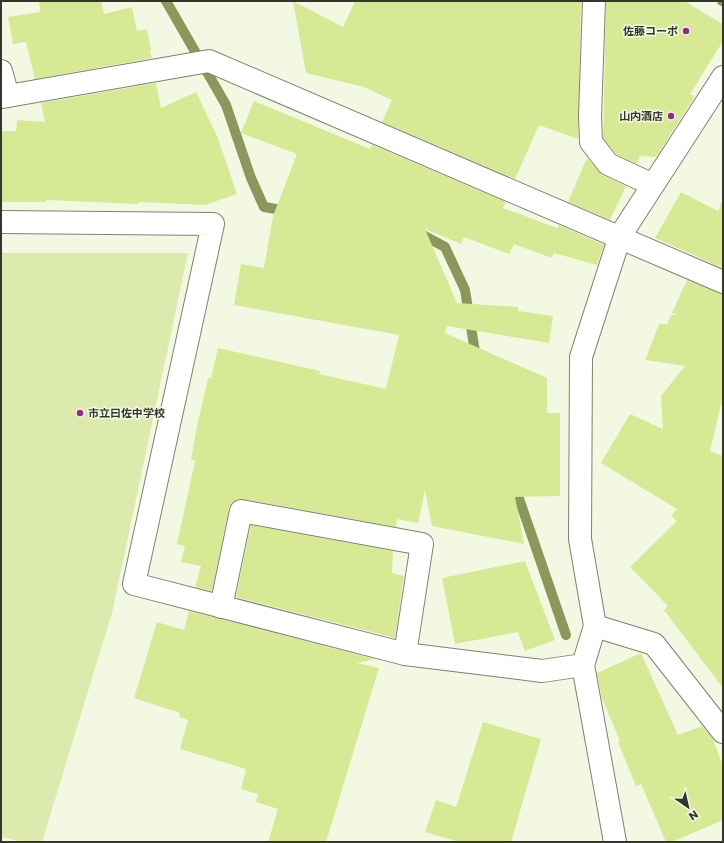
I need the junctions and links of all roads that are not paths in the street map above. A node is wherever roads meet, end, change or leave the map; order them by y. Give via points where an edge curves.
1 (594, 1) edge
2 (1, 71) edge
3 (723, 77) edge
4 (4, 97) edge
5 (653, 185) junction
6 (1, 222) edge
7 (620, 236) junction
8 (723, 282) edge
9 (221, 607) junction
10 (595, 626) junction
11 (404, 654) junction
12 (583, 665) junction
13 (723, 732) edge
14 (616, 842) edge

1 - 5 street via 590,116 592,142 608,164
2 - 4 street
3 - 5 street
4 - 7 street via 199,62
5 - 7 street
6 - 9 street via 214,224 134,584
7 - 8 street
7 - 10 street via 581,357 580,539
9 - 11 street
9 - 11 street via 241,511 422,544
10 - 12 street
10 - 13 street via 654,644
11 - 12 street via 542,671
12 - 14 street

